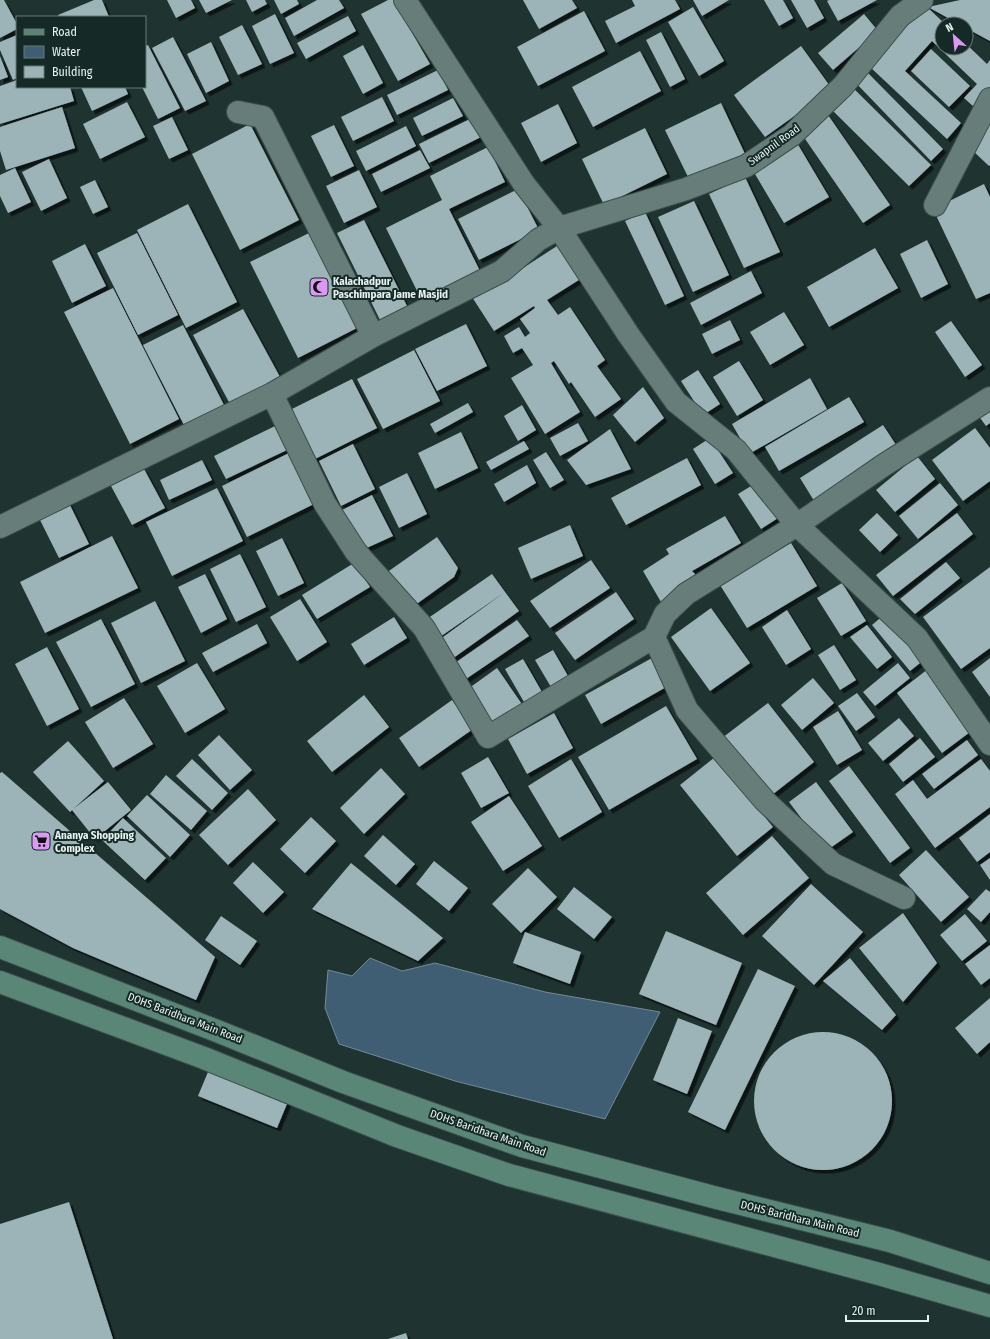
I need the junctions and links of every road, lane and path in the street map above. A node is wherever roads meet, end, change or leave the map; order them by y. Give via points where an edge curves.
1 (405, 0) edge
2 (922, 0) edge
3 (990, 99) edge
4 (238, 112) dead end
5 (935, 205) dead end
6 (559, 228) junction
7 (373, 336) junction
8 (272, 394) junction
9 (990, 398) edge
10 (797, 525) junction
11 (0, 527) edge
12 (654, 637) junction
13 (990, 744) edge
14 (904, 898) dead end
15 (0, 947) edge
16 (0, 982) edge
17 (990, 1273) edge
18 (990, 1306) edge

1 - 6 street via 524,184
2 - 6 street, Swapnil Road via 900,16 843,86 792,135 746,166 686,189
3 - 5 street
4 - 7 street via 263,117
6 - 7 street, Swapnil Road via 538,240 502,271
6 - 10 street via 676,402 736,450
7 - 8 street, Swapnil Road
8 - 11 street, Swapnil Road
8 - 12 street via 325,504 356,552 424,628 488,737
9 - 10 street via 884,465
10 - 12 street via 686,594 665,614
10 - 13 street via 917,638
12 - 14 street via 687,710 765,801 833,864
15 - 17 street, DOHS Baridhara Main Road via 343,1082 522,1146 890,1241
16 - 18 street via 204,1058 397,1136 509,1175

